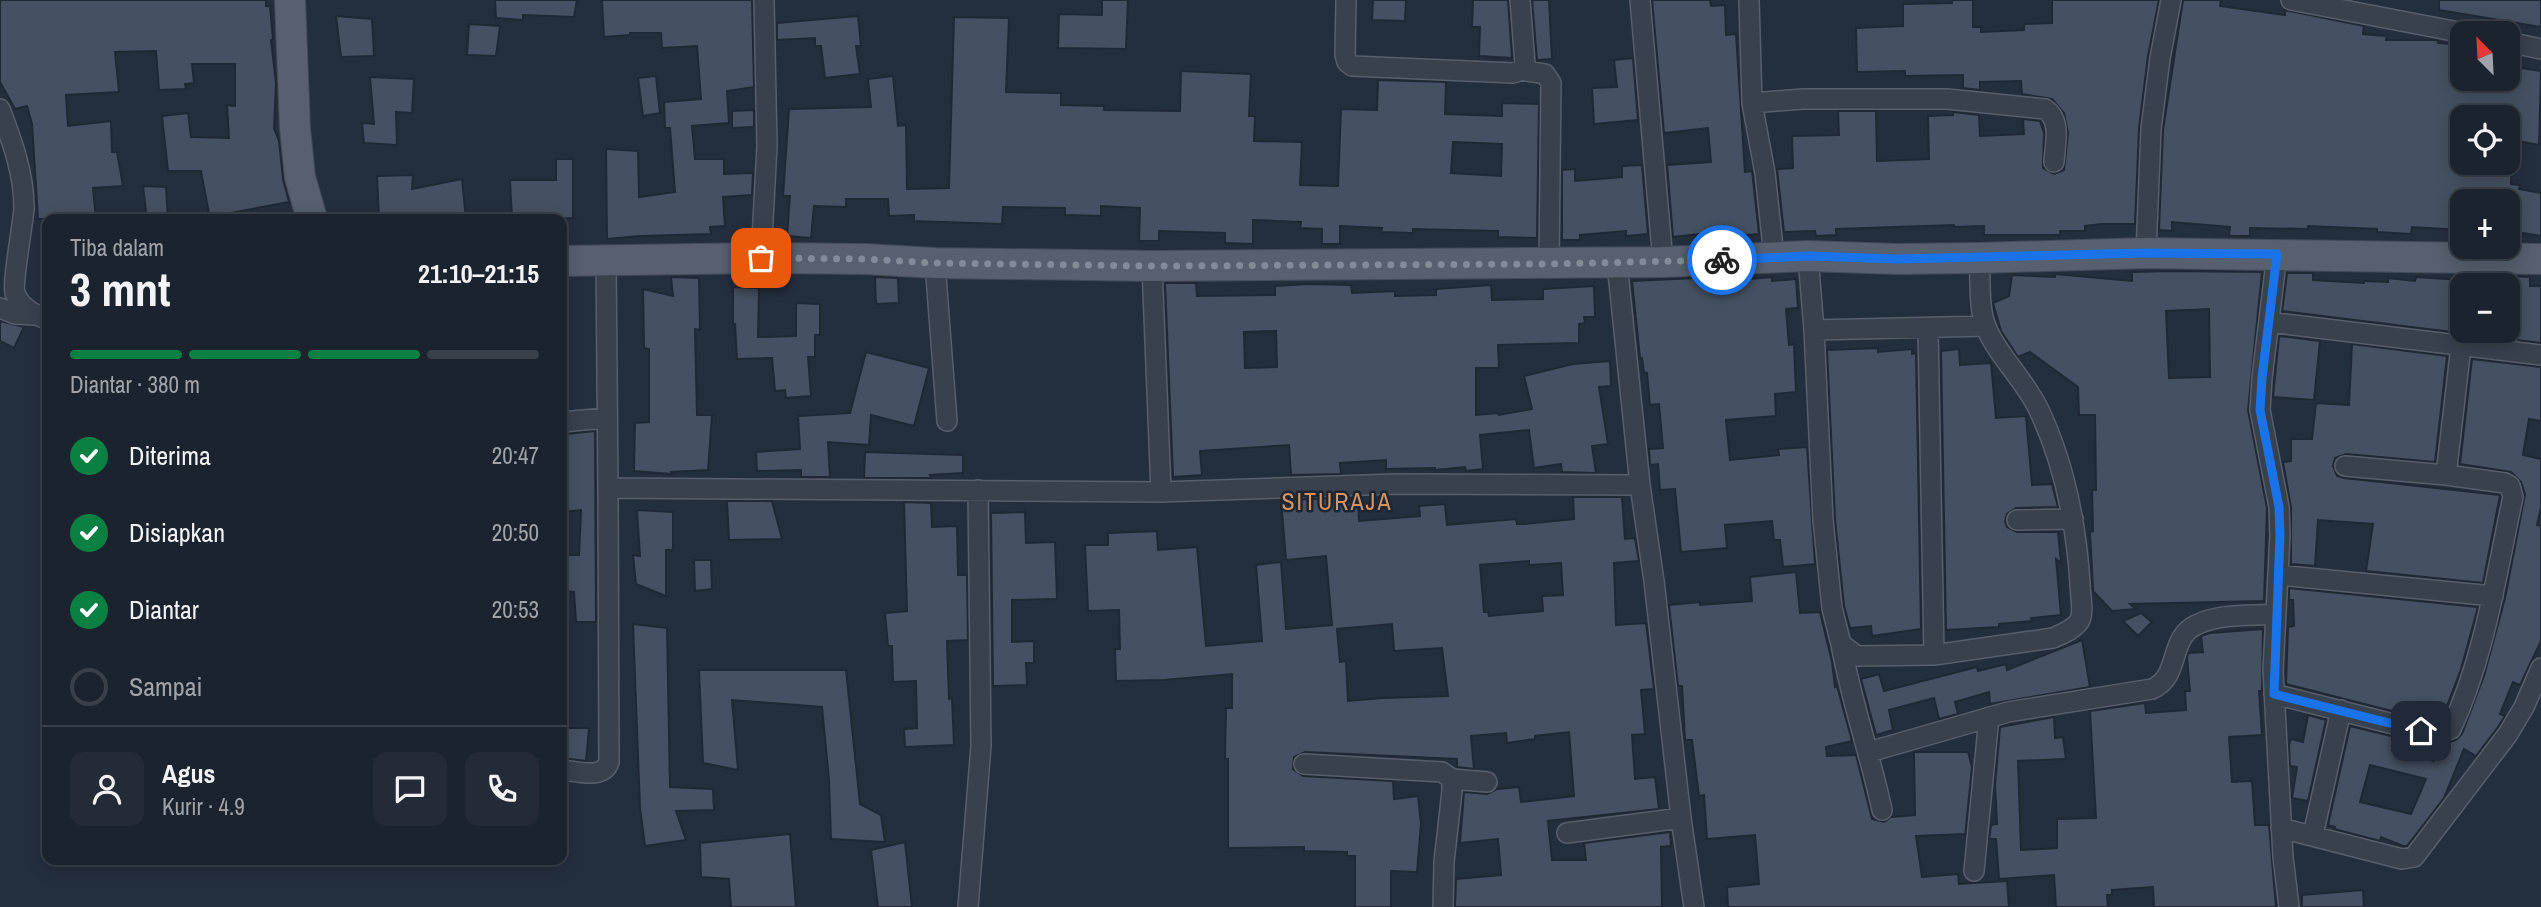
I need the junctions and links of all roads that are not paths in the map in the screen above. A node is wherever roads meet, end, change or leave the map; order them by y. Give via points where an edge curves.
1 (290, 0) edge
2 (764, 0) edge
3 (1346, 0) edge
4 (1520, 0) edge
5 (1640, 0) edge
6 (1749, 0) edge
7 (2171, 0) edge
8 (2291, 0) edge
9 (2450, 30) edge
10 (2520, 45) edge
11 (2541, 49) edge
12 (1521, 70) junction
13 (1752, 103) junction
14 (0, 109) edge
15 (2054, 162) dead end
16 (310, 214) edge
17 (2146, 253) junction
18 (2277, 254) junction
19 (1808, 256) junction
20 (1774, 257) junction
21 (761, 258) junction
22 (1979, 258) junction
23 (606, 259) junction
24 (2541, 260) edge
25 (567, 261) edge
26 (1662, 262) junction
27 (935, 263) junction
28 (1617, 263) junction
29 (1549, 264) junction
30 (1153, 266) junction
31 (0, 308) edge
32 (41, 317) edge
33 (2269, 322) junction
34 (1986, 326) junction
35 (1928, 329) junction
36 (1814, 330) junction
37 (2461, 346) junction
38 (2541, 355) edge
39 (606, 418) junction
40 (947, 421) dead end
41 (567, 422) edge
42 (2345, 466) dead end
43 (2446, 475) junction
44 (1640, 485) junction
45 (608, 488) junction
46 (978, 490) junction
47 (1161, 492) junction
48 (2073, 519) junction
49 (2017, 520) dead end
50 (2278, 575) junction
51 (2493, 596) junction
52 (2276, 614) junction
53 (1841, 644) junction
54 (1934, 655) junction
55 (2541, 668) edge
56 (2274, 694) junction
57 (2341, 710) junction
58 (1989, 717) junction
59 (1869, 752) junction
60 (1304, 764) dead end
61 (567, 770) edge
62 (1452, 779) junction
63 (1487, 782) dead end
64 (1882, 810) dead end
65 (1681, 818) junction
66 (2281, 828) junction
67 (1567, 834) dead end
68 (2314, 835) junction
69 (1974, 870) dead end
70 (968, 907) edge
71 (1443, 907) edge
72 (1694, 907) edge
73 (2289, 907) edge

1 - 16 main road via 299,177
2 - 21 street via 767,146
3 - 12 street via 1345,55 1352,66 1486,73
4 - 12 street via 1525,64
5 - 26 street
6 - 13 street
7 - 17 street via 2151,128
8 - 9 street
10 - 11 street
12 - 29 street via 1545,74 1551,83
13 - 15 street via 1947,99 2045,109 2055,121
13 - 20 street
14 - 32 street via 22,177 24,208 14,290 22,306
17 - 18 main road
17 - 22 main road
18 - 24 main road
18 - 33 street
19 - 20 main road
19 - 22 main road
19 - 36 street
20 - 26 main road
21 - 23 main road
21 - 27 main road
22 - 34 street
23 - 25 main road
23 - 39 street
26 - 28 main road
27 - 30 main road
27 - 40 street
28 - 29 main road
28 - 44 street
29 - 30 main road
30 - 47 street
31 - 32 street
33 - 37 street
33 - 50 street via 2260,410 2279,507
34 - 35 street
34 - 48 street via 2037,406 2055,448
35 - 36 street
35 - 54 street
36 - 53 street via 1823,520 1832,608
37 - 38 street
37 - 43 street
39 - 41 street
39 - 45 street
42 - 43 street
43 - 51 street via 2505,483 2512,491
44 - 47 street via 1395,484
44 - 65 street
45 - 46 street
45 - 61 street via 609,762 599,772
46 - 47 street
46 - 70 street via 981,746
48 - 49 street
48 - 54 street via 2080,621 2053,638
50 - 51 street
50 - 52 street
51 - 57 street via 2474,670 2451,729 2421,731
52 - 56 street
52 - 58 street via 2216,618 2193,626 2181,639 2167,678 2152,689
53 - 54 street via 1857,656
53 - 59 street
55 - 68 street via 2508,734 2414,857 2403,859
56 - 57 street
56 - 66 street
57 - 68 street
58 - 59 street
58 - 69 street
59 - 64 street
60 - 62 street via 1442,772
62 - 63 street
62 - 71 street
65 - 67 street
65 - 72 street
66 - 68 street
66 - 73 street

